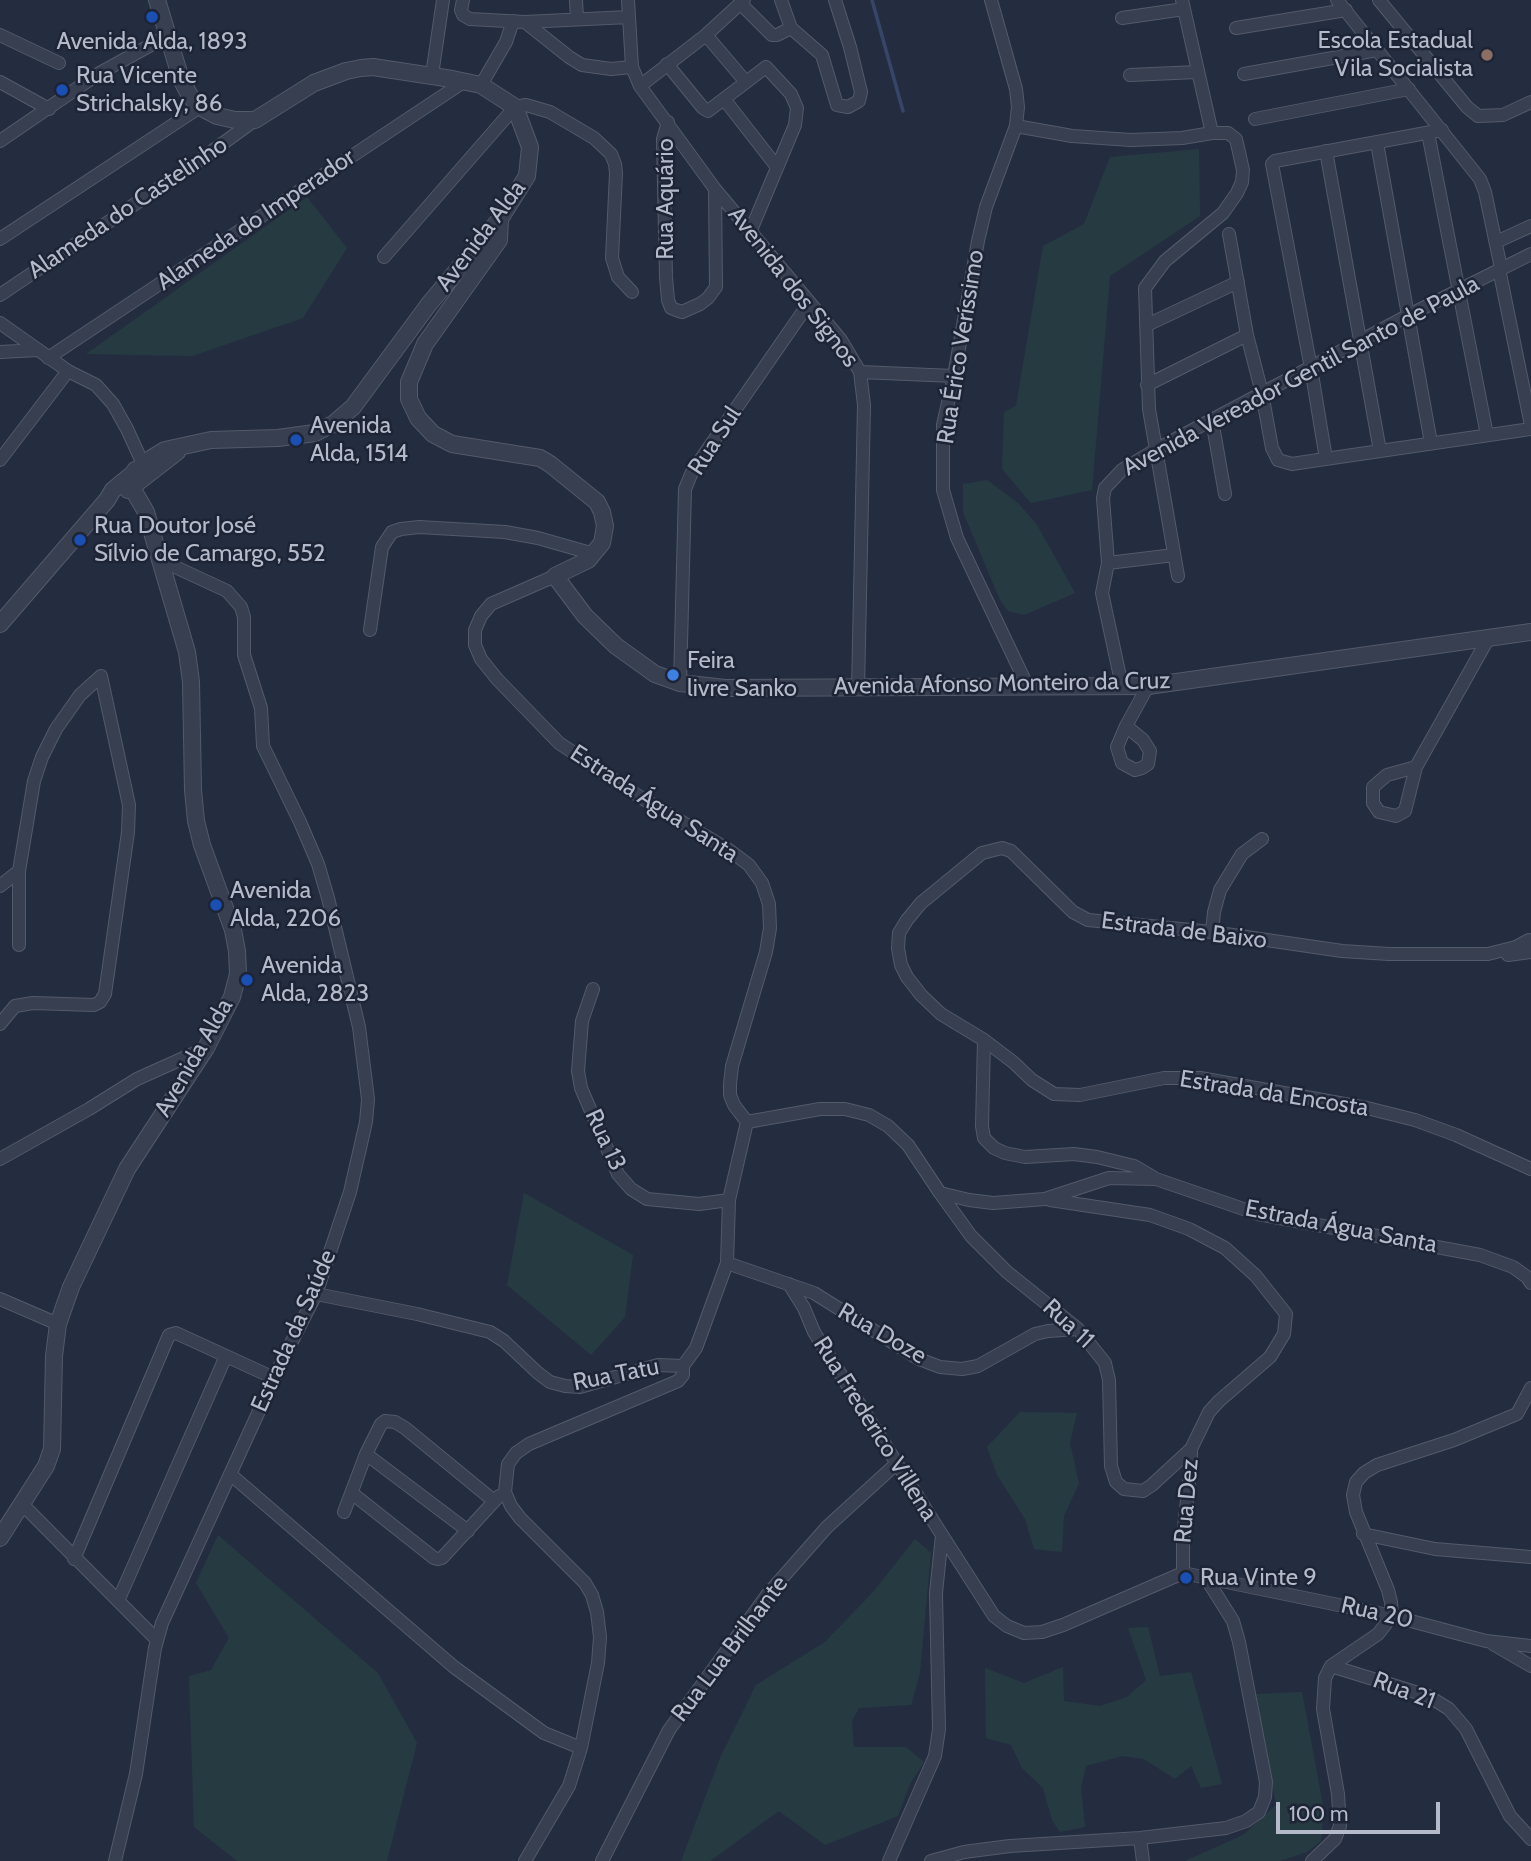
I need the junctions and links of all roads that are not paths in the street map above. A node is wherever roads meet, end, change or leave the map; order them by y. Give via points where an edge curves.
1 (157, 0) edge
2 (443, 0) edge
3 (463, 0) edge
4 (576, 0) edge
5 (628, 0) edge
6 (781, 0) edge
7 (835, 0) edge
8 (991, 0) edge
9 (1337, 0) edge
10 (1380, 0) edge
11 (743, 2) edge
12 (1183, 5) edge
13 (1346, 10) junction
14 (629, 17) junction
15 (577, 18) junction
16 (1122, 18) dead end
17 (519, 21) junction
18 (791, 28) junction
19 (1236, 28) dead end
20 (0, 34) edge
21 (169, 35) junction
22 (706, 35) junction
23 (1377, 50) junction
24 (59, 63) dead end
25 (667, 64) junction
26 (632, 67) junction
27 (1198, 72) junction
28 (1244, 74) dead end
29 (432, 75) junction
30 (1130, 75) dead end
31 (745, 81) junction
32 (0, 82) edge
33 (473, 83) junction
34 (640, 86) junction
35 (1409, 89) junction
36 (724, 99) junction
37 (1531, 102) edge
38 (200, 107) junction
39 (515, 107) junction
40 (49, 109) junction
41 (1255, 119) dead end
42 (255, 120) junction
43 (668, 122) junction
44 (1016, 125) junction
45 (1441, 130) junction
46 (1212, 133) junction
47 (1428, 133) junction
48 (0, 141) edge
49 (1377, 143) junction
50 (1326, 151) junction
51 (777, 166) junction
52 (715, 189) junction
53 (500, 219) junction
54 (1531, 226) edge
55 (751, 230) junction
56 (1229, 234) dead end
57 (0, 239) edge
58 (1496, 242) junction
59 (1531, 254) edge
60 (384, 257) dead end
61 (1500, 268) junction
62 (1238, 282) junction
63 (1458, 289) junction
64 (632, 292) dead end
65 (0, 295) edge
66 (809, 303) junction
67 (1409, 315) junction
68 (0, 323) edge
69 (1147, 325) junction
70 (1247, 335) junction
71 (1361, 341) junction
72 (0, 352) edge
73 (43, 354) junction
74 (1311, 368) junction
75 (68, 371) junction
76 (860, 372) junction
77 (954, 376) junction
78 (1147, 386) junction
79 (1262, 394) junction
80 (1212, 420) junction
81 (1531, 427) edge
82 (1487, 435) junction
83 (1431, 443) junction
84 (1157, 449) junction
85 (1380, 451) junction
86 (1326, 459) junction
87 (0, 460) edge
88 (142, 470) junction
89 (132, 488) junction
90 (1225, 494) dead end
91 (107, 500) junction
92 (146, 512) junction
93 (594, 554) junction
94 (1174, 555) junction
95 (158, 559) junction
96 (1108, 563) junction
97 (555, 576) junction
98 (1178, 576) dead end
99 (0, 624) edge
100 (370, 630) dead end
101 (1531, 632) edge
102 (1488, 639) junction
103 (680, 683) junction
104 (1027, 685) junction
105 (1122, 686) junction
106 (1148, 686) junction
107 (858, 688) junction
108 (1126, 726) dead end
109 (1416, 767) dead end
110 (1262, 839) dead end
111 (19, 871) junction
112 (0, 886) edge
113 (1212, 932) junction
114 (19, 945) dead end
115 (1531, 945) edge
116 (593, 989) dead end
117 (0, 1024) edge
118 (984, 1040) junction
119 (206, 1048) junction
120 (747, 1122) junction
121 (0, 1159) edge
122 (1531, 1169) edge
123 (1156, 1179) junction
124 (940, 1193) junction
125 (1045, 1199) junction
126 (729, 1200) junction
127 (727, 1263) junction
128 (1531, 1283) edge
129 (789, 1284) junction
130 (316, 1294) junction
131 (0, 1299) edge
132 (58, 1324) junction
133 (1078, 1329) junction
134 (226, 1356) junction
135 (683, 1366) junction
136 (274, 1378) junction
137 (1531, 1388) edge
138 (1531, 1407) edge
139 (1517, 1414) junction
140 (1191, 1449) junction
141 (366, 1454) junction
142 (896, 1464) junction
143 (230, 1474) junction
144 (505, 1492) junction
145 (353, 1494) junction
146 (494, 1501) junction
147 (22, 1504) junction
148 (344, 1512) dead end
149 (468, 1531) junction
150 (1363, 1534) junction
151 (942, 1535) junction
152 (0, 1538) edge
153 (1531, 1558) edge
154 (75, 1559) junction
155 (1183, 1573) junction
156 (1206, 1578) junction
157 (118, 1601) junction
158 (1392, 1616) junction
159 (157, 1640) junction
160 (1486, 1641) junction
161 (1531, 1646) edge
162 (1331, 1666) junction
163 (1531, 1666) edge
164 (581, 1748) junction
165 (1140, 1838) junction
166 (1531, 1839) edge
167 (115, 1861) edge
168 (525, 1861) edge
169 (601, 1861) edge
170 (889, 1861) edge
171 (931, 1861) edge
172 (1143, 1861) edge
173 (1312, 1861) edge

1 - 21 street
2 - 29 street
3 - 17 street via 461,10 470,19
4 - 15 street
5 - 14 street, Avenida dos Signos
6 - 18 street
7 - 18 street via 862,97 855,104 837,105 822,55
8 - 44 street, Rua Érico Veríssimo via 1016,89
9 - 13 street
10 - 37 street via 1478,116 1503,116
11 - 18 street via 772,35
11 - 22 street
12 - 16 street
12 - 27 street
13 - 19 street
13 - 23 street
14 - 15 street
14 - 26 street, Avenida dos Signos
15 - 17 street
17 - 26 street via 582,65
17 - 33 street
20 - 24 street
21 - 38 street via 181,79
21 - 40 street via 98,74
22 - 25 street
22 - 31 street
23 - 28 street
23 - 35 street
25 - 34 street
25 - 36 street via 703,108 708,111
26 - 34 street, Avenida dos Signos
27 - 30 street
27 - 46 street
29 - 33 street
29 - 42 street via 373,67 346,71 314,83
31 - 36 street
31 - 51 street via 766,67 791,93 797,108 795,125
32 - 40 street
33 - 39 street
33 - 73 street, Alameda do Imperador
34 - 43 street, Avenida dos Signos
35 - 41 street
35 - 45 street
36 - 51 street
38 - 42 street via 226,118
38 - 57 street
39 - 53 street, Avenida Alda via 530,147 527,176
39 - 60 street
39 - 64 street via 526,105 550,112 611,153 616,173 612,258 618,277
40 - 48 street
42 - 65 street, Alameda do Castelinho
43 - 52 street, Avenida dos Signos
43 - 52 street, Rua Aquário via 663,139 666,277 671,308 682,312 714,292 718,277
44 - 46 street via 1072,136 1131,140
44 - 77 street, Rua Érico Veríssimo via 986,207
45 - 47 street
45 - 58 street via 1480,180
46 - 69 street via 1228,133 1236,139 1242,182 1223,213 1152,277 1145,288
47 - 49 street
47 - 63 street
49 - 50 street
49 - 67 street
50 - 71 street
50 - 74 street via 1272,164
51 - 55 street
52 - 55 street, Avenida dos Signos
53 - 88 street, Avenida Alda via 429,304 353,407 333,424 303,436 211,440 165,450
53 - 93 street via 499,240 425,344 409,382 409,399 433,434 452,444 540,458 590,496 602,512 605,526
54 - 58 street
55 - 66 street, Avenida dos Signos
56 - 62 street
58 - 61 street
59 - 61 street, Avenida Vereador Gentil Santo de Paula
61 - 63 street, Avenida Vereador Gentil Santo de Paula
61 - 81 street
62 - 69 street
62 - 70 street
63 - 67 street, Avenida Vereador Gentil Santo de Paula
63 - 82 street
66 - 76 street, Avenida dos Signos via 841,340
66 - 103 street, Rua Sul via 685,489
67 - 71 street, Avenida Vereador Gentil Santo de Paula
67 - 83 street
68 - 73 street
69 - 78 street
70 - 78 street
70 - 79 street
71 - 74 street, Avenida Vereador Gentil Santo de Paula
71 - 85 street
72 - 73 street
73 - 75 street
74 - 79 street, Avenida Vereador Gentil Santo de Paula
74 - 86 street
75 - 87 street
75 - 88 street via 96,385 113,404
76 - 77 street
76 - 107 street, Avenida dos Signos via 864,405
77 - 104 street, Rua Érico Veríssimo via 943,425 943,490 957,538
78 - 84 street
79 - 80 street, Avenida Vereador Gentil Santo de Paula
79 - 86 street via 1278,460
80 - 84 street, Avenida Vereador Gentil Santo de Paula
80 - 90 street
81 - 82 street
82 - 83 street
83 - 85 street
84 - 94 street
84 - 96 street, Avenida Vereador Gentil Santo de Paula via 1122,470 1104,488
85 - 86 street
88 - 89 street, Avenida Alda
88 - 91 street, Avenida Alda via 113,490
88 - 92 street, Avenida Alda
89 - 91 street, Avenida Alda
89 - 92 street, Avenida Alda
91 - 99 street
92 - 95 street, Avenida Alda
93 - 97 street, Estrada Água Santa
93 - 100 street via 505,532 419,527 392,532 382,547
94 - 96 street
94 - 98 street
95 - 119 street, Avenida Alda via 187,652 196,821 237,951 232,996
95 - 130 street, Estrada da Saúde via 227,591 241,607 244,655 261,708 263,746 318,864 357,1017 366,1071 366,1122
96 - 105 street, Avenida Vereador Gentil Santo de Paula via 1102,593
97 - 103 street, Avenida Afonso Monteiro da Cruz via 585,616 616,646 655,674
97 - 120 street, Estrada Água Santa via 491,604 475,630 475,645 497,679 559,743 729,850 749,865 762,884 770,928 730,1084 734,1105
101 - 102 street, Avenida Afonso Monteiro da Cruz
102 - 106 street, Avenida Afonso Monteiro da Cruz
102 - 109 street
103 - 107 street, Avenida Afonso Monteiro da Cruz via 724,688
104 - 105 street, Avenida Afonso Monteiro da Cruz
104 - 107 street, Avenida Afonso Monteiro da Cruz
105 - 106 street, Avenida Afonso Monteiro da Cruz
106 - 108 street
110 - 113 street via 1242,854 1220,890
111 - 112 street
111 - 114 street
111 - 117 street via 42,757 80,695 101,676 129,805 105,994 94,1006 15,1006
113 - 115 street, Estrada de Baixo via 1366,953 1494,953
113 - 118 street, Estrada de Baixo via 1079,917 1011,852 1002,848 982,853 921,903 899,933 898,948 901,965 921,995 941,1014
116 - 126 street, Rua 13 via 582,1021 578,1071 618,1174 647,1199 699,1204
118 - 122 street, Estrada da Encosta via 1054,1094 1080,1095 1164,1078 1200,1078 1415,1120
118 - 123 street via 982,1126 984,1138 994,1148 1025,1157 1097,1157 1134,1166
119 - 121 street via 137,1079
119 - 132 street, Avenida Alda via 127,1169
120 - 124 street via 820,1109 869,1115 908,1145
120 - 126 street, Rua Tatu
123 - 125 street, Estrada Água Santa via 1109,1178
123 - 128 street, Estrada Água Santa via 1258,1214 1480,1255 1513,1267
124 - 125 street, Estrada Água Santa via 993,1203
124 - 133 street, Rua 11 via 971,1236 1007,1272
125 - 140 street, Rua Dez via 1150,1215 1189,1229 1225,1248 1256,1276 1286,1314 1284,1334 1270,1357 1209,1412
126 - 127 street, Rua Tatu
127 - 129 street, Rua Doze
127 - 135 street, Rua Tatu via 696,1348
129 - 133 street, Rua Doze via 814,1293 919,1359 940,1367 978,1366 1035,1334
129 - 142 street, Rua Frederico Villena
130 - 135 street, Rua Tatu via 490,1332 538,1373 565,1386 580,1387 657,1365
130 - 136 street, Estrada da Saúde
131 - 132 street
132 - 147 street, Avenida Alda via 52,1449
133 - 140 street, Rua 11 via 1097,1350 1107,1372 1111,1466 1116,1482 1124,1489 1143,1491
134 - 136 street
134 - 154 street via 176,1333 169,1335
134 - 157 street
135 - 144 street via 678,1381 516,1453 508,1464
136 - 143 street, Estrada da Saúde
137 - 139 street
138 - 139 street
139 - 150 street via 1364,1473 1353,1495
140 - 155 street, Rua Dez
141 - 145 street
141 - 146 street via 381,1424 396,1422
141 - 149 street
142 - 151 street, Rua Frederico Villena
142 - 169 street, Rua Lua Brilhante via 827,1527 767,1595 702,1682 659,1748
143 - 159 street, Estrada da Saúde
143 - 164 street via 454,1667 544,1733
144 - 146 street
144 - 164 street via 520,1518 592,1595 600,1637
145 - 148 street
145 - 149 street via 434,1558 442,1558
146 - 149 street
147 - 152 street, Avenida Alda
147 - 154 street
150 - 153 street via 1436,1549
150 - 158 street via 1388,1590
151 - 155 street, Rua Dez via 994,1616 1024,1633 1063,1625
151 - 170 street, Rua Frederico Villena via 936,1593 939,1729 935,1756
154 - 157 street
155 - 156 street, Rua 20
156 - 158 street, Rua 20
156 - 165 street via 1233,1621 1239,1642 1265,1797 1259,1812 1226,1828
157 - 159 street
158 - 160 street, Rua 20
158 - 162 street via 1378,1634
159 - 167 street, Estrada da Saúde via 136,1774
160 - 161 street, Rua 20
160 - 163 street, Rua 20
162 - 166 street, Rua 21 via 1428,1696 1449,1709 1466,1729 1510,1816
162 - 173 street via 1325,1678 1323,1709 1340,1826 1335,1839
164 - 168 street via 569,1786
165 - 171 street via 1010,1846
165 - 172 street

